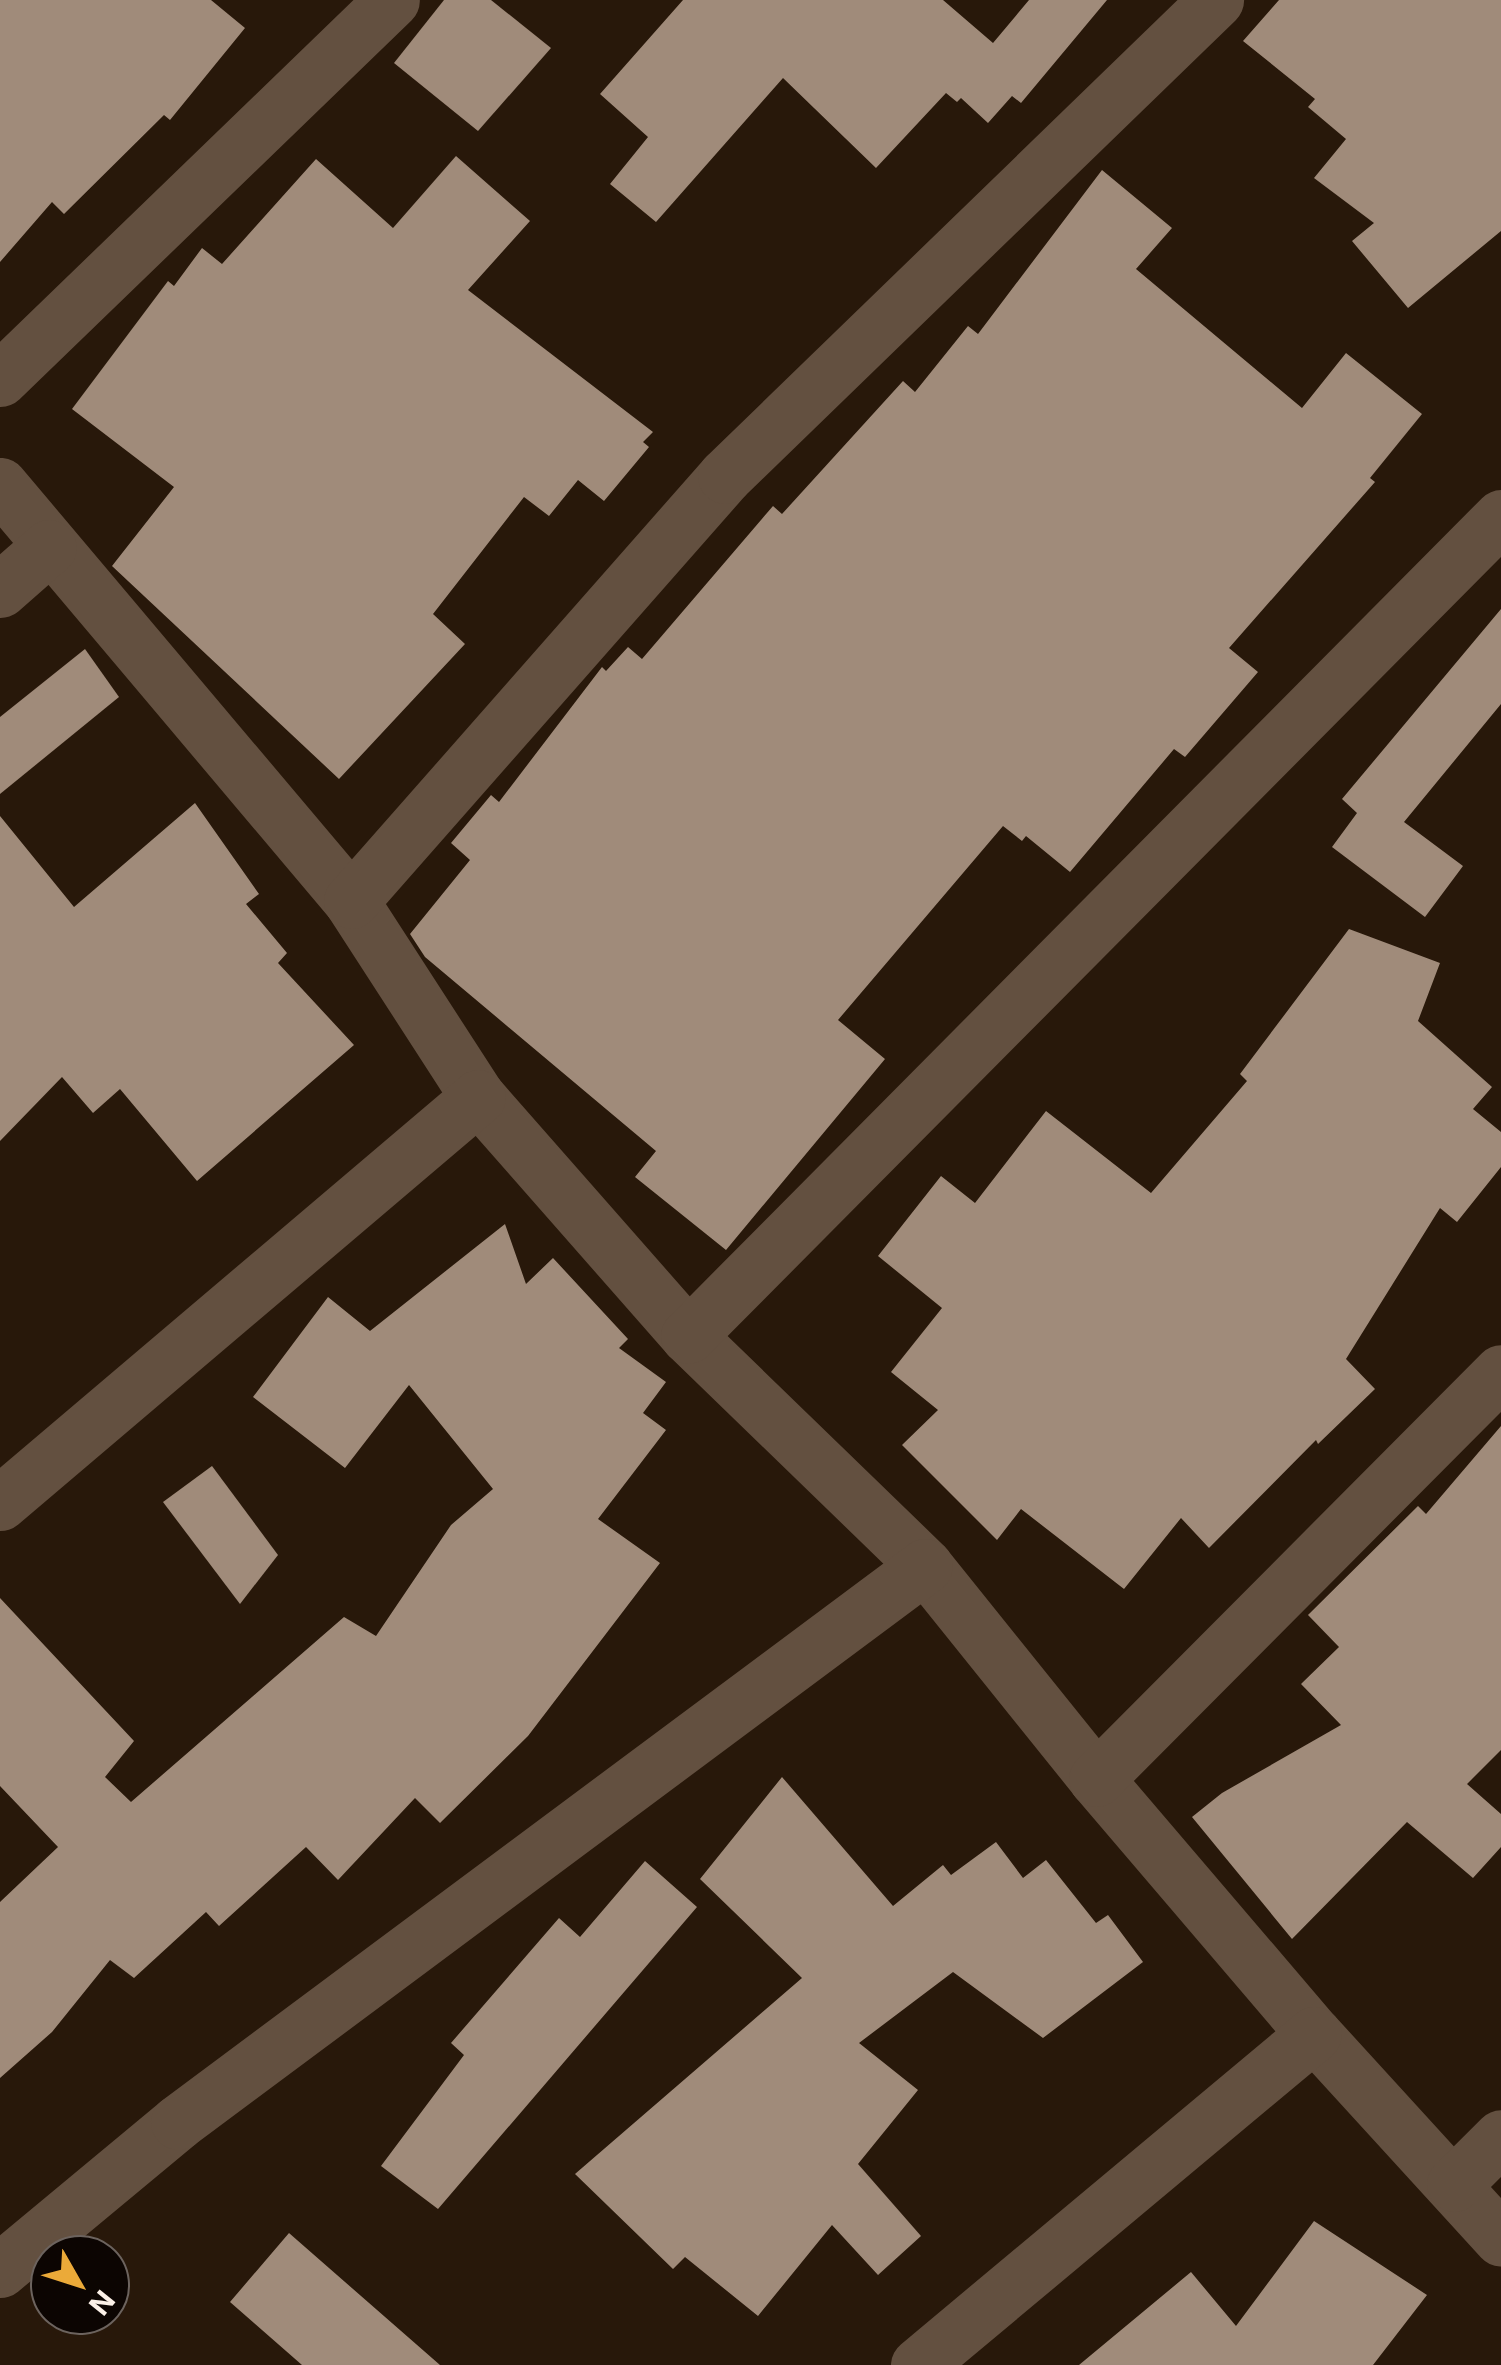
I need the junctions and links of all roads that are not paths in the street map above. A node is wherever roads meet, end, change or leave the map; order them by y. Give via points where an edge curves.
1 (392, 0) edge
2 (1216, 0) edge
3 (0, 379) edge
4 (0, 485) edge
5 (1501, 517) edge
6 (49, 547) junction
7 (0, 590) edge
8 (352, 901) junction
9 (478, 1097) junction
10 (688, 1336) junction
11 (1501, 1372) edge
12 (0, 1503) edge
13 (925, 1566) junction
14 (1096, 1779) junction
15 (1314, 2034) junction
16 (1501, 2137) edge
17 (1454, 2184) junction
18 (1501, 2239) edge
19 (0, 2270) edge
20 (918, 2365) edge

1 - 3 street
2 - 8 street via 725,476
4 - 6 street
5 - 10 street
6 - 7 street
6 - 8 street
8 - 9 street
9 - 10 street
9 - 12 street
10 - 13 street
11 - 14 street
13 - 14 street
13 - 19 street via 178,2122
14 - 15 street
15 - 17 street
15 - 20 street
16 - 17 street
17 - 18 street

